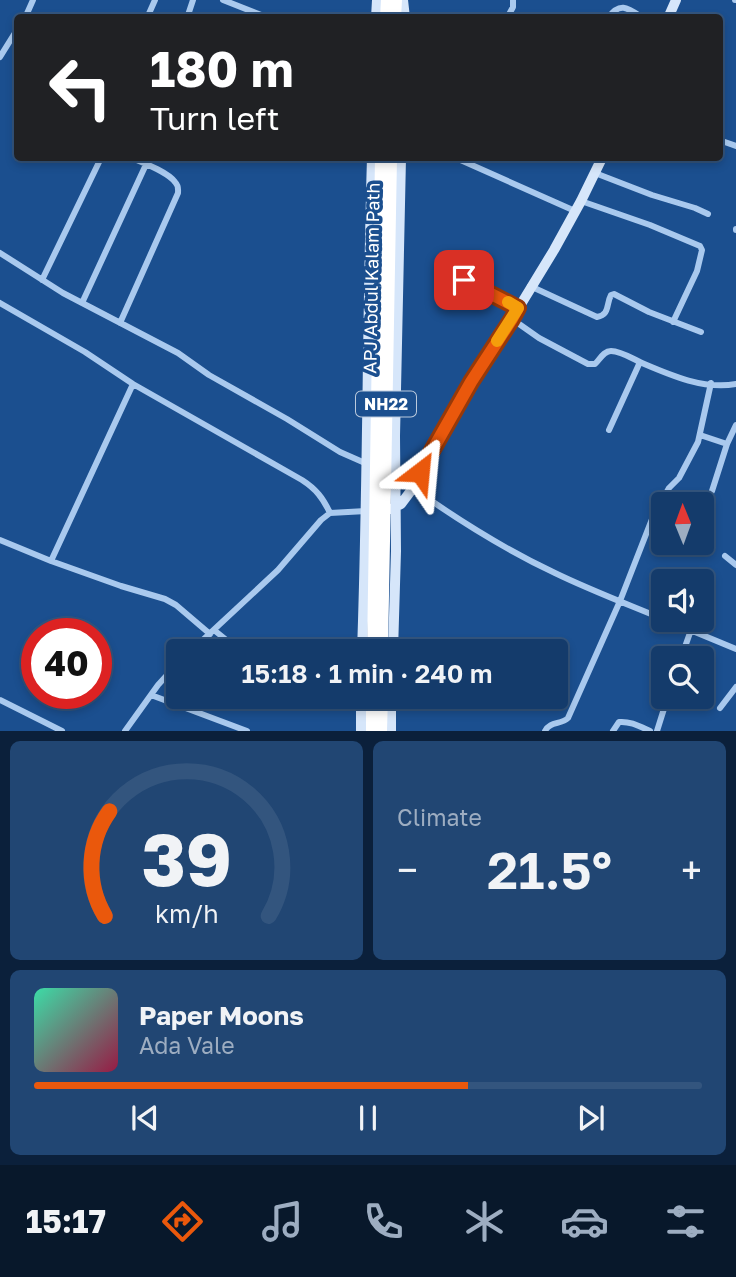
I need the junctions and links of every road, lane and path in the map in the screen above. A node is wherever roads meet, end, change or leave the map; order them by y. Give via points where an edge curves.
1 (223, 0) edge
2 (251, 0) edge
3 (248, 9) junction
4 (260, 14) edge
5 (611, 14) edge
6 (636, 14) edge
7 (14, 34) edge
8 (0, 57) edge
9 (100, 161) edge
10 (148, 161) edge
11 (372, 161) edge
12 (381, 161) edge
13 (391, 161) edge
14 (401, 161) edge
15 (464, 161) edge
16 (601, 161) edge
17 (595, 173) junction
18 (578, 206) junction
19 (708, 215) dead end
20 (0, 253) edge
21 (43, 280) junction
22 (464, 280) dead end
23 (530, 286) junction
24 (0, 303) edge
25 (82, 303) junction
26 (518, 308) junction
27 (512, 319) junction
28 (673, 322) junction
29 (120, 323) junction
30 (701, 332) dead end
31 (640, 362) junction
32 (711, 383) junction
33 (133, 384) junction
34 (736, 384) edge
35 (736, 425) edge
36 (609, 430) dead end
37 (700, 435) junction
38 (726, 444) junction
39 (365, 463) junction
40 (412, 488) junction
41 (712, 491) dead end
42 (380, 510) junction
43 (330, 513) junction
44 (0, 540) edge
45 (725, 556) dead end
46 (51, 561) junction
47 (736, 565) edge
48 (620, 601) junction
49 (651, 614) edge
50 (212, 632) junction
51 (696, 632) edge
52 (204, 639) edge
53 (222, 639) edge
54 (364, 639) edge
55 (374, 639) edge
56 (382, 639) edge
57 (392, 639) edge
58 (736, 649) edge
59 (166, 676) edge
60 (736, 687) edge
61 (151, 695) junction
62 (0, 700) edge
63 (720, 708) dead end
64 (361, 709) edge
65 (365, 709) edge
66 (382, 709) edge
67 (391, 709) edge
68 (664, 709) edge
69 (62, 731) edge
70 (125, 731) edge
71 (247, 731) edge
72 (361, 731) edge
73 (372, 731) edge
74 (382, 731) edge
75 (391, 731) edge
76 (545, 731) edge
77 (613, 731) edge
78 (650, 731) edge
79 (657, 731) edge

1 - 3 street
2 - 3 street
3 - 4 street
5 - 6 street via 623,7
7 - 8 street
9 - 21 street
10 - 25 street
10 - 29 street via 175,181 178,193
11 - 39 street, NH22
12 - 42 highway, APJ Abdul Kalam Path / NH22
13 - 42 highway, APJ Abdul Kalam Path / NH22
14 - 42 street, NH22 via 395,436
15 - 18 street
16 - 17 street
17 - 18 street
17 - 19 street
18 - 23 street
18 - 28 street via 650,225 700,246 702,258
20 - 21 street
21 - 25 street
22 - 26 street
23 - 26 street
23 - 28 street via 597,317 606,313 614,294
24 - 33 street
25 - 29 street
26 - 27 street
27 - 31 street via 588,364 595,364 609,351
27 - 40 street
28 - 30 street
29 - 39 street
31 - 32 street via 686,380
31 - 36 street
32 - 34 street
32 - 37 street
33 - 43 street via 316,489
33 - 46 street
35 - 38 street
37 - 38 street
37 - 48 street via 652,519
38 - 41 street
39 - 42 street, NH22
40 - 42 street via 401,504
40 - 48 street via 486,537 555,574
42 - 43 street
42 - 54 street, NH22
42 - 55 highway, APJ Abdul Kalam Path / NH22
42 - 56 highway, APJ Abdul Kalam Path / NH22
42 - 57 street, NH22
43 - 50 street
44 - 46 street
45 - 47 street
46 - 50 street via 165,599
48 - 49 street
48 - 76 street via 568,718
50 - 52 street
50 - 53 street
51 - 58 street
59 - 61 street
60 - 63 street
61 - 70 street
61 - 71 street
62 - 69 street
64 - 72 street
65 - 73 highway
66 - 74 highway
67 - 75 street
68 - 79 street
77 - 78 street via 619,722 625,722

